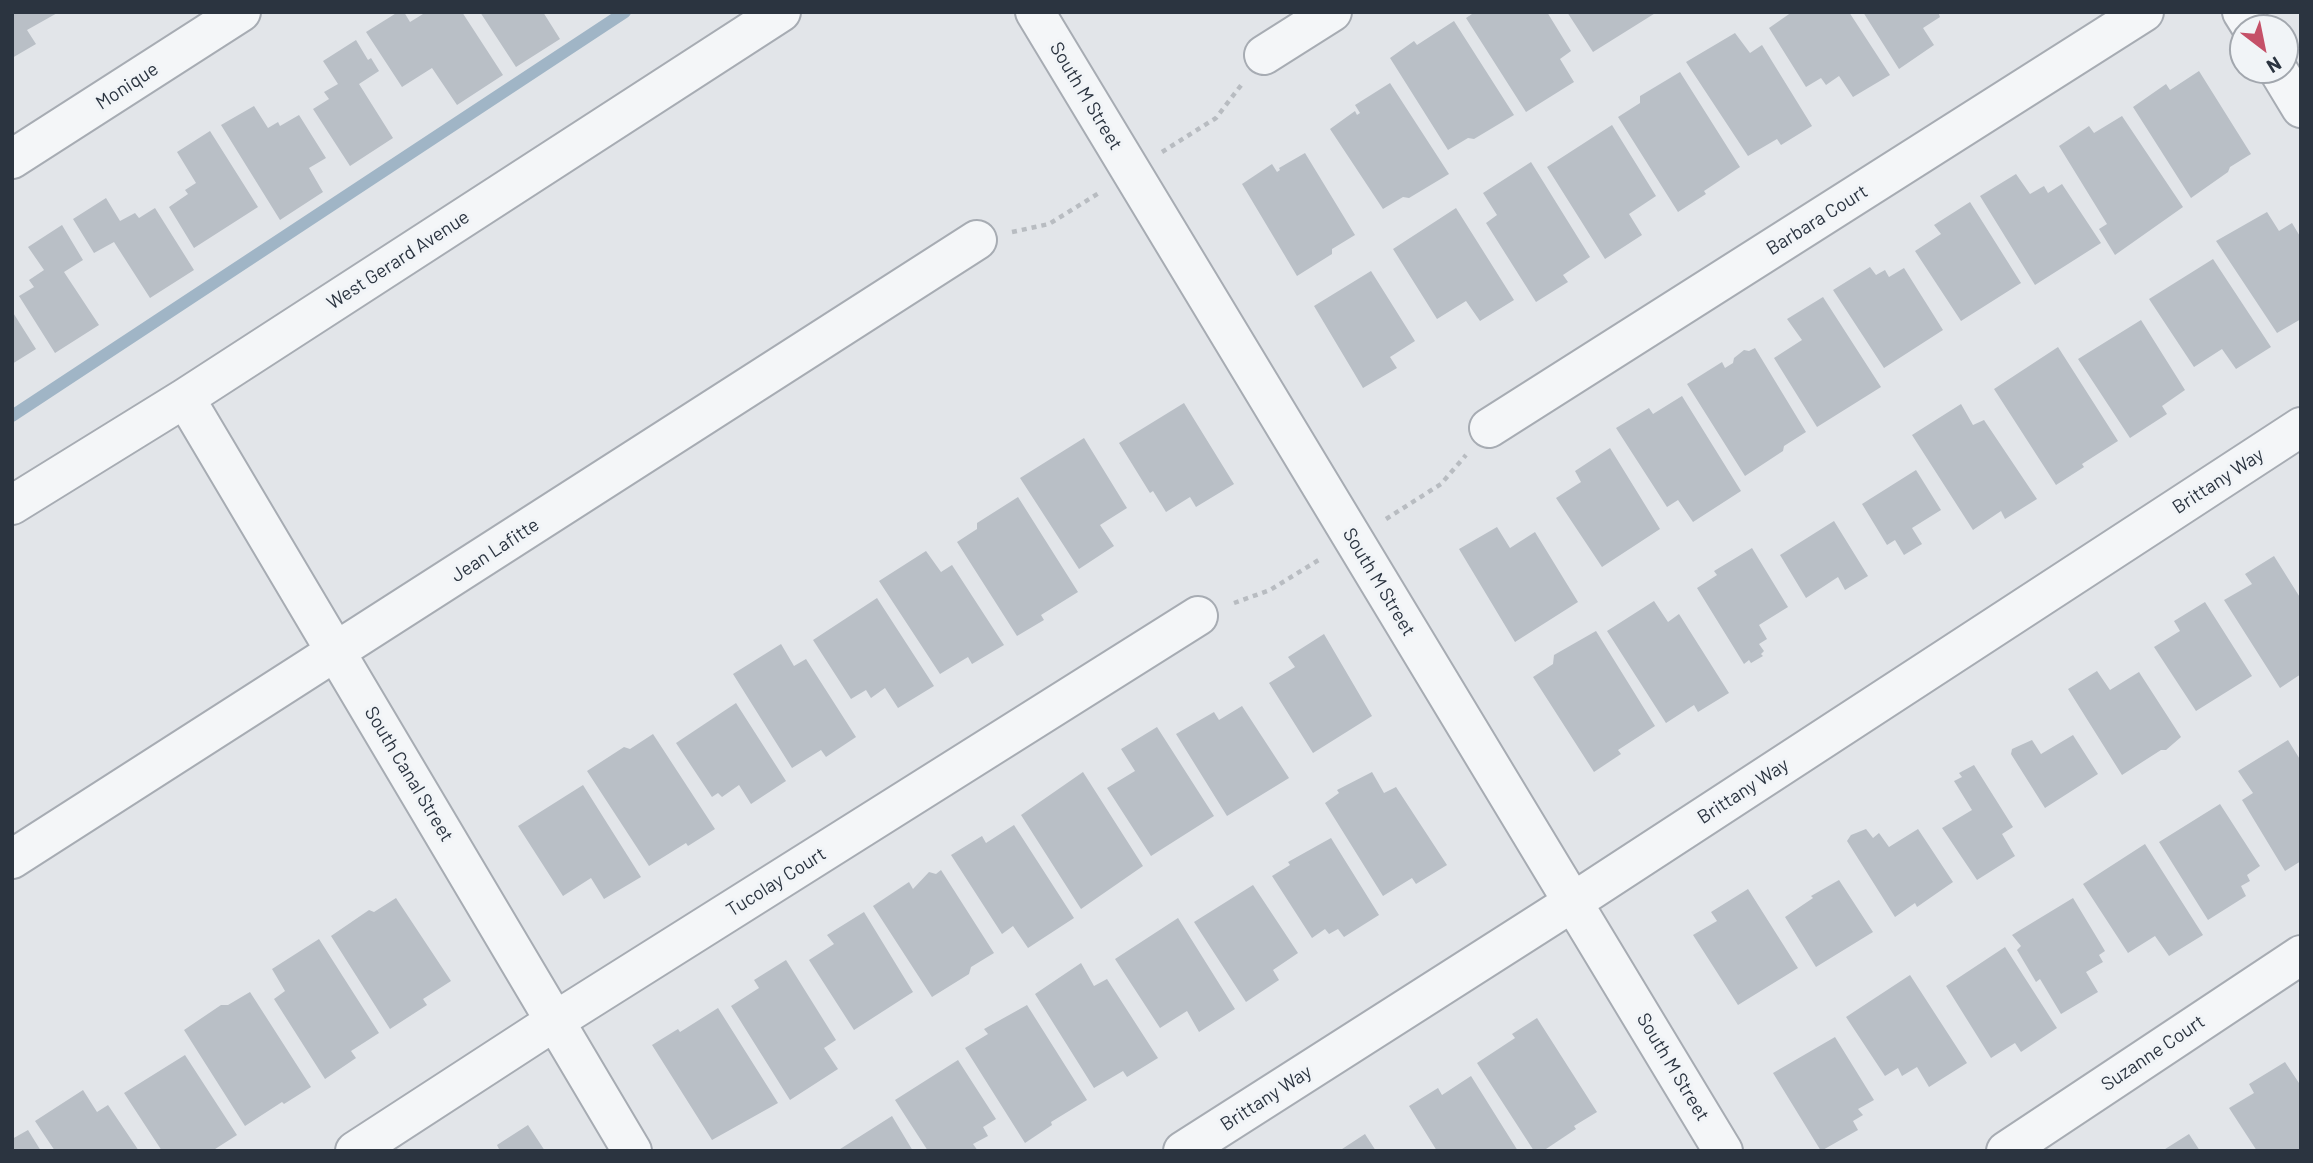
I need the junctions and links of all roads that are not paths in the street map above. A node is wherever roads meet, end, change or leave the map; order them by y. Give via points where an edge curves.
1 (241, 12) edge
2 (781, 12) edge
3 (1035, 12) edge
4 (1332, 12) edge
5 (2144, 12) edge
6 (1264, 55) dead end
7 (2287, 84) edge
8 (2301, 107) edge
9 (12, 159) edge
10 (977, 240) dead end
11 (185, 398) junction
12 (2301, 427) edge
13 (1489, 428) dead end
14 (12, 505) edge
15 (1198, 616) dead end
16 (336, 652) junction
17 (12, 859) edge
18 (1573, 902) junction
19 (2301, 955) edge
20 (555, 1021) junction
21 (355, 1151) edge
22 (632, 1151) edge
23 (1183, 1151) edge
24 (1723, 1151) edge
25 (2006, 1151) edge

1 - 9 street, Monique
2 - 11 street, West Gerard Avenue
3 - 18 street, South M Street
4 - 6 street
5 - 13 street, Barbara Court
7 - 8 street
10 - 16 street, Jean Lafitte
11 - 14 street, West Gerard Avenue
11 - 16 street, South Canal Street
12 - 18 street, Brittany Way
15 - 20 street, Tucolay Court
16 - 17 street, Jean Lafitte
16 - 20 street, South Canal Street
18 - 23 street, Brittany Way
18 - 24 street, South M Street
19 - 25 street, Suzanne Court
20 - 21 street, Tucolay Court
20 - 22 street, South Canal Street

